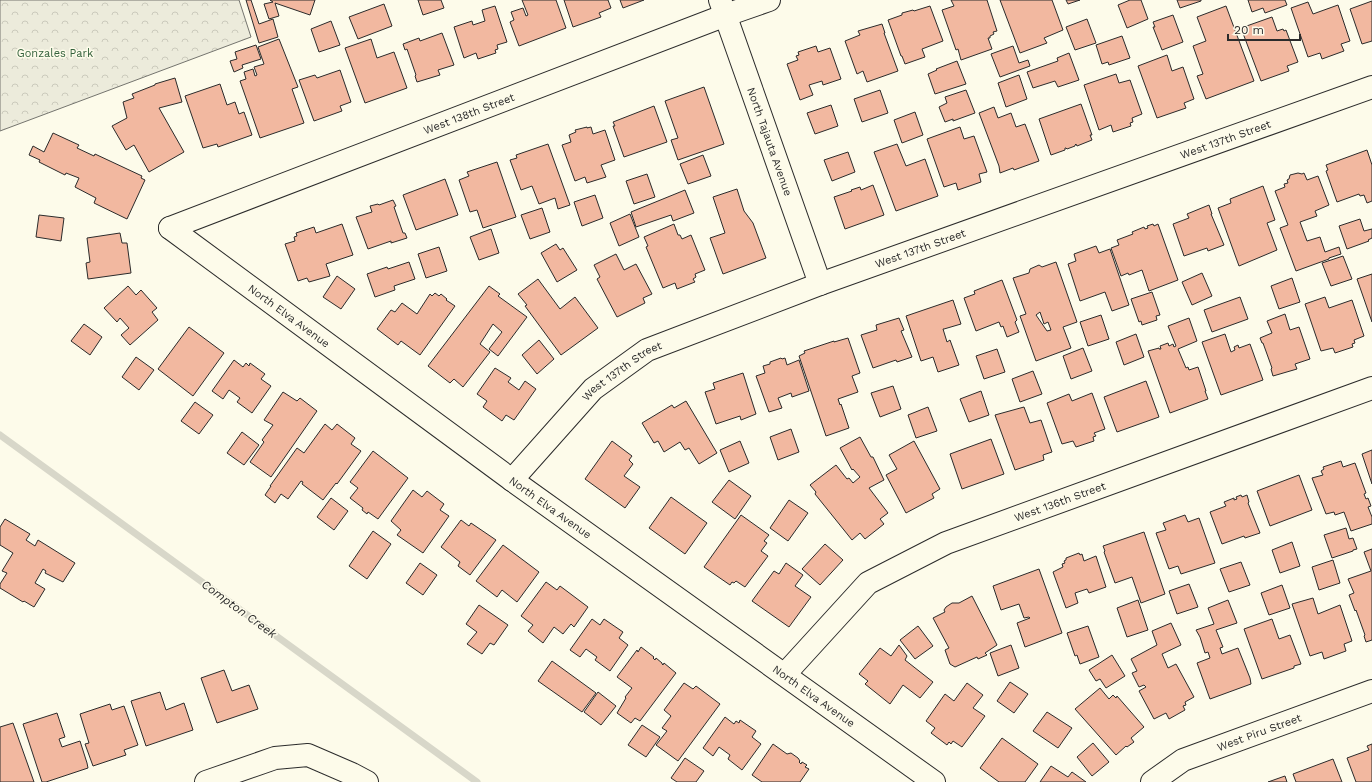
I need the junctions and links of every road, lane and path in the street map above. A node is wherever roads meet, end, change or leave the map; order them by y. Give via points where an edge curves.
1 (769, 0) edge
2 (723, 8) edge
3 (1372, 87) edge
4 (170, 228) joint
5 (820, 284) junction
6 (1372, 388) edge
7 (512, 480) junction
8 (785, 674) junction
9 (1372, 691) edge
10 (206, 782) edge
11 (367, 782) edge
12 (934, 782) edge
13 (1152, 782) edge

1 - 2 street, West 138th Street
2 - 4 street, West 138th Street
2 - 5 street, North Tajauta Avenue
3 - 5 street, West 137th Street
4 - 7 street, North Elva Avenue
5 - 7 street, West 137th Street via 647,350 593,389
6 - 8 street, West 136th Street via 946,543 868,583
7 - 8 street, North Elva Avenue
8 - 12 street, North Elva Avenue
9 - 13 street, West Piru Street via 1183,760
10 - 11 street via 275,758 308,755

